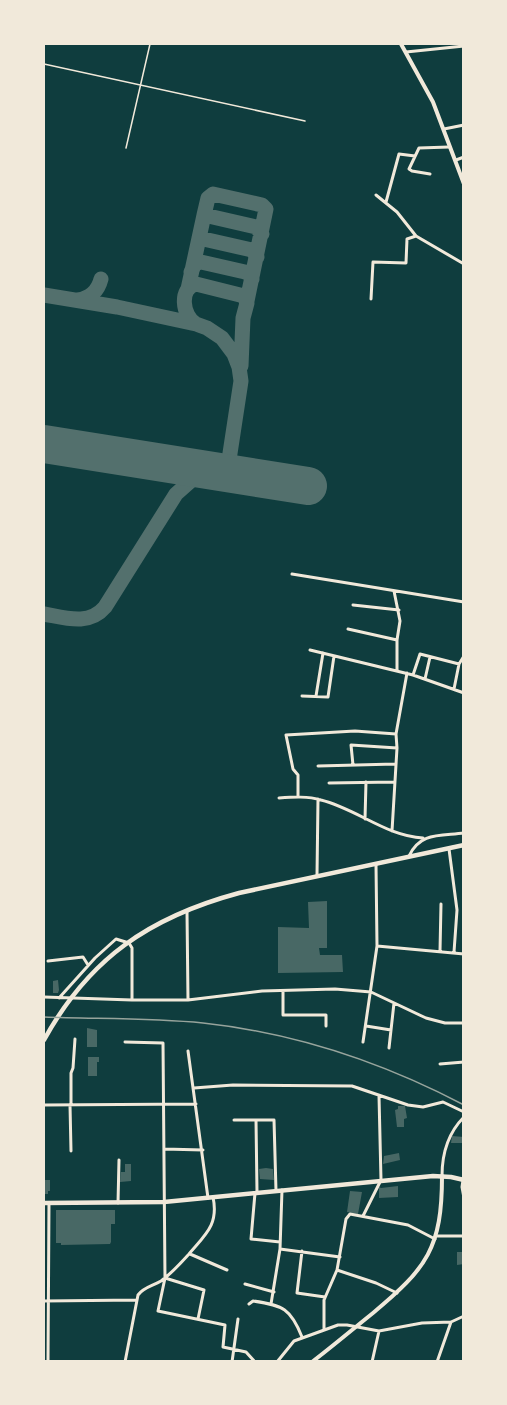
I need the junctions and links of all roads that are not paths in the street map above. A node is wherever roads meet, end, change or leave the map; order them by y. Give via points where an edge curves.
1 (150, 44) edge
2 (401, 44) edge
3 (443, 46) edge
4 (464, 46) edge
5 (406, 52) junction
6 (44, 64) edge
7 (141, 85) junction
8 (305, 121) dead end
9 (464, 124) edge
10 (444, 129) junction
11 (451, 147) junction
12 (126, 148) dead end
13 (415, 156) junction
14 (464, 157) edge
15 (456, 160) junction
16 (430, 174) dead end
17 (464, 184) edge
18 (376, 195) dead end
19 (386, 202) junction
20 (416, 236) junction
21 (464, 264) edge
22 (371, 300) dead end
23 (292, 574) dead end
24 (394, 591) junction
25 (464, 603) edge
26 (353, 605) dead end
27 (399, 610) junction
28 (348, 629) dead end
29 (397, 640) junction
30 (310, 650) dead end
31 (323, 653) junction
32 (334, 656) junction
33 (464, 656) edge
34 (430, 657) junction
35 (459, 664) junction
36 (397, 670) junction
37 (407, 673) junction
38 (413, 675) junction
39 (425, 679) junction
40 (454, 689) junction
41 (464, 693) edge
42 (302, 696) dead end
43 (316, 697) junction
44 (396, 734) junction
45 (398, 748) junction
46 (395, 764) junction
47 (353, 765) junction
48 (318, 766) dead end
49 (366, 782) junction
50 (394, 782) junction
51 (329, 783) dead end
52 (298, 797) junction
53 (279, 798) dead end
54 (318, 799) junction
55 (365, 819) junction
56 (392, 831) junction
57 (464, 833) edge
58 (423, 838) junction
59 (464, 845) edge
60 (448, 849) junction
61 (408, 857) junction
62 (376, 865) junction
63 (318, 876) junction
64 (441, 904) dead end
65 (187, 909) junction
66 (129, 943) junction
67 (377, 946) junction
68 (440, 951) junction
69 (454, 952) junction
70 (464, 954) edge
71 (48, 962) dead end
72 (88, 965) junction
73 (284, 991) junction
74 (371, 992) junction
75 (44, 997) edge
76 (59, 998) junction
77 (132, 1000) junction
78 (188, 1000) junction
79 (394, 1003) junction
80 (464, 1023) edge
81 (326, 1026) dead end
82 (366, 1026) junction
83 (391, 1030) junction
84 (75, 1039) dead end
85 (44, 1040) edge
86 (125, 1042) dead end
87 (363, 1042) dead end
88 (389, 1048) dead end
89 (188, 1051) dead end
90 (464, 1062) edge
91 (440, 1064) dead end
92 (194, 1088) junction
93 (379, 1096) junction
94 (164, 1104) junction
95 (196, 1104) junction
96 (44, 1105) edge
97 (71, 1105) junction
98 (464, 1112) edge
99 (464, 1117) edge
100 (234, 1120) dead end
101 (255, 1120) junction
102 (164, 1149) junction
103 (203, 1150) junction
104 (71, 1151) dead end
105 (119, 1160) dead end
106 (442, 1176) junction
107 (463, 1178) edge
108 (381, 1180) junction
109 (282, 1190) junction
110 (276, 1191) junction
111 (256, 1192) junction
112 (211, 1197) junction
113 (464, 1198) edge
114 (164, 1202) junction
115 (46, 1203) edge
116 (118, 1203) junction
117 (363, 1216) junction
118 (464, 1236) edge
119 (436, 1237) junction
120 (280, 1242) junction
121 (280, 1249) junction
122 (302, 1251) junction
123 (190, 1253) junction
124 (340, 1257) junction
125 (227, 1270) dead end
126 (337, 1270) junction
127 (165, 1278) junction
128 (245, 1284) dead end
129 (274, 1292) junction
130 (398, 1293) junction
131 (325, 1297) junction
132 (137, 1300) junction
133 (45, 1301) edge
134 (249, 1304) dead end
135 (271, 1304) junction
136 (464, 1316) edge
137 (198, 1318) junction
138 (238, 1319) dead end
139 (451, 1322) junction
140 (356, 1327) junction
141 (324, 1330) junction
142 (379, 1331) junction
143 (302, 1338) junction
144 (234, 1349) junction
145 (48, 1362) edge
146 (125, 1362) edge
147 (232, 1362) edge
148 (255, 1362) edge
149 (277, 1362) edge
150 (312, 1362) edge
151 (372, 1362) edge
152 (437, 1362) edge

1 - 7 lane
2 - 5 street
3 - 4 street
3 - 5 street
5 - 10 street
6 - 7 lane
7 - 8 lane
7 - 12 lane
9 - 10 street
10 - 11 street
11 - 13 street via 418,148
11 - 15 street
13 - 16 street via 409,169
13 - 19 street via 399,154
14 - 15 street
15 - 17 street
18 - 19 street
19 - 20 street
20 - 21 street
20 - 22 street via 407,239 406,263 373,262
23 - 24 street
24 - 25 street
24 - 27 street
26 - 27 street
27 - 29 street
28 - 29 street
29 - 36 street
30 - 31 street
31 - 32 street
31 - 43 street
32 - 36 street
32 - 43 street via 328,697
33 - 35 street
34 - 35 street
34 - 38 street via 420,654
34 - 39 street
35 - 40 street
36 - 37 street
37 - 38 street
37 - 44 street
38 - 39 street
39 - 40 street
40 - 41 street
42 - 43 street
44 - 45 street
44 - 52 street via 355,731 286,735 298,776
45 - 46 street
45 - 47 street via 351,745
46 - 47 street
46 - 50 street
47 - 48 street
49 - 50 street
49 - 51 street
49 - 55 street
50 - 56 street
52 - 53 street
52 - 54 street
54 - 55 street
54 - 63 street
55 - 56 street
56 - 58 street
57 - 58 street
58 - 61 street
59 - 60 main road
60 - 61 main road
60 - 69 street via 457,910
61 - 62 main road
62 - 63 main road
62 - 67 street
63 - 65 main road
64 - 68 street
65 - 66 main road via 143,931
65 - 78 street
66 - 72 street via 116,939
66 - 77 street
66 - 85 main road via 97,967 72,996
67 - 68 street
67 - 74 street
68 - 69 street
69 - 70 street
71 - 72 street via 83,957
72 - 76 street
73 - 74 street
73 - 78 street
73 - 81 street via 283,1016 326,1015
74 - 79 street
74 - 82 street
75 - 76 street
76 - 77 street
77 - 78 street
79 - 80 street via 437,1022
79 - 83 street
82 - 83 street
82 - 87 street
83 - 88 street
84 - 97 street
86 - 94 street via 163,1043
89 - 92 street
90 - 91 street
92 - 93 street via 352,1086
92 - 95 street
93 - 98 street via 423,1107 443,1102
93 - 108 street
94 - 95 street
94 - 97 street
94 - 102 street
95 - 103 street
96 - 97 street
97 - 104 street
99 - 106 street via 448,1140
100 - 101 street
101 - 110 street via 274,1120
101 - 111 street
102 - 103 street
102 - 114 street
103 - 112 street
105 - 116 street
106 - 107 main road
106 - 108 main road
106 - 119 street
107 - 113 street
108 - 109 main road
108 - 117 street
109 - 110 main road
109 - 120 street
110 - 111 main road
111 - 112 main road
111 - 120 street via 251,1239
112 - 114 main road
112 - 123 street via 215,1206 212,1226
114 - 116 main road
114 - 127 street
115 - 116 main road
115 - 133 street
117 - 119 street via 408,1225
117 - 124 street via 350,1214 346,1219
118 - 119 street
119 - 130 street via 424,1264
120 - 121 street
121 - 122 street
121 - 129 street
122 - 124 street
122 - 131 street via 297,1293
123 - 125 street
123 - 127 street
124 - 126 street
126 - 130 street
126 - 131 street
127 - 132 street via 143,1289
127 - 137 street via 204,1290
127 - 137 street via 158,1311
128 - 129 street
129 - 135 street
130 - 140 street
131 - 141 street
132 - 133 street
132 - 146 street
133 - 145 street
134 - 135 street
135 - 143 street via 292,1315
136 - 139 street
137 - 144 street via 225,1325 223,1347
138 - 144 street
139 - 142 street
139 - 152 street
140 - 141 street via 338,1325
140 - 142 street
140 - 150 street
141 - 143 street
142 - 151 street
143 - 149 street via 289,1345
144 - 147 street
144 - 148 street via 246,1352

